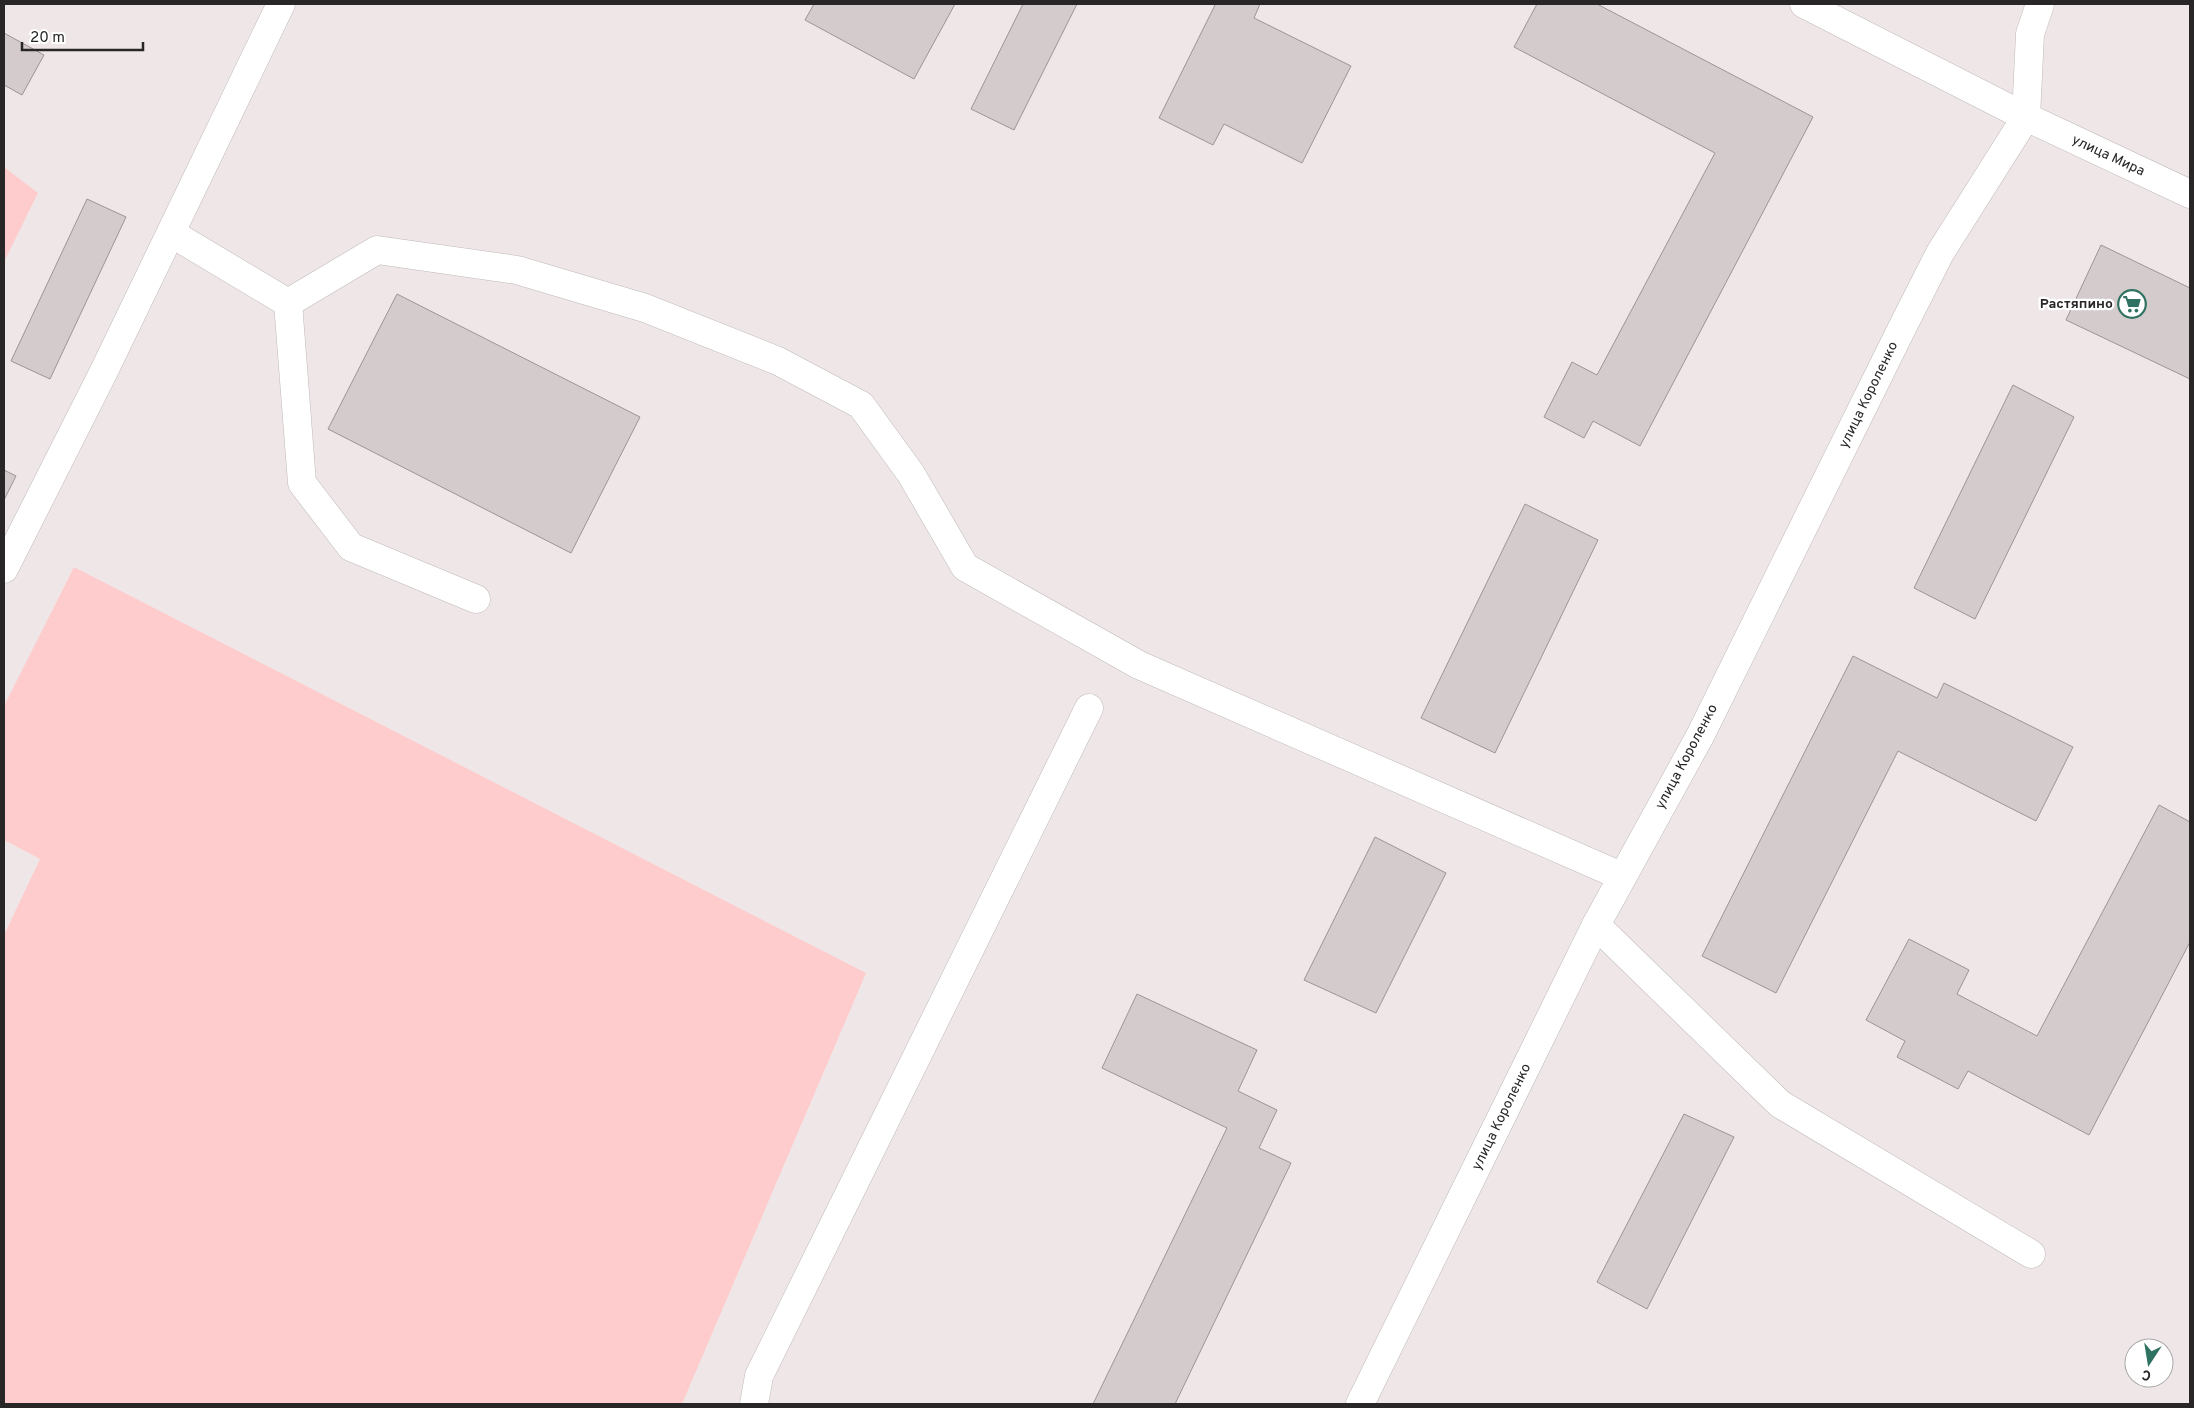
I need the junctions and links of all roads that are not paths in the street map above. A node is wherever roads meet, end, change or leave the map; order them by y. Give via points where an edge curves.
1 (281, 4) edge
2 (1804, 4) edge
3 (2040, 4) edge
4 (2026, 117) junction
5 (2190, 194) edge
6 (171, 233) junction
7 (288, 303) junction
8 (4, 569) edge
9 (476, 599) dead end
10 (1089, 708) dead end
11 (1621, 876) junction
12 (1596, 925) junction
13 (2031, 1254) dead end
14 (754, 1404) edge
15 (1360, 1404) edge

1 - 6 street
2 - 4 street, улица Мира
3 - 4 street via 2030,34
4 - 5 street, улица Мира
4 - 11 street, улица Короленко via 1940,253 1700,736
6 - 7 street
6 - 8 street
7 - 9 street via 302,483 351,547
7 - 11 street via 377,250 517,270 645,308 778,361 860,405 912,474 965,567 1139,664
10 - 14 street via 759,1376
11 - 12 street, улица Короленко
12 - 13 street via 1780,1104
12 - 15 street, улица Короленко

